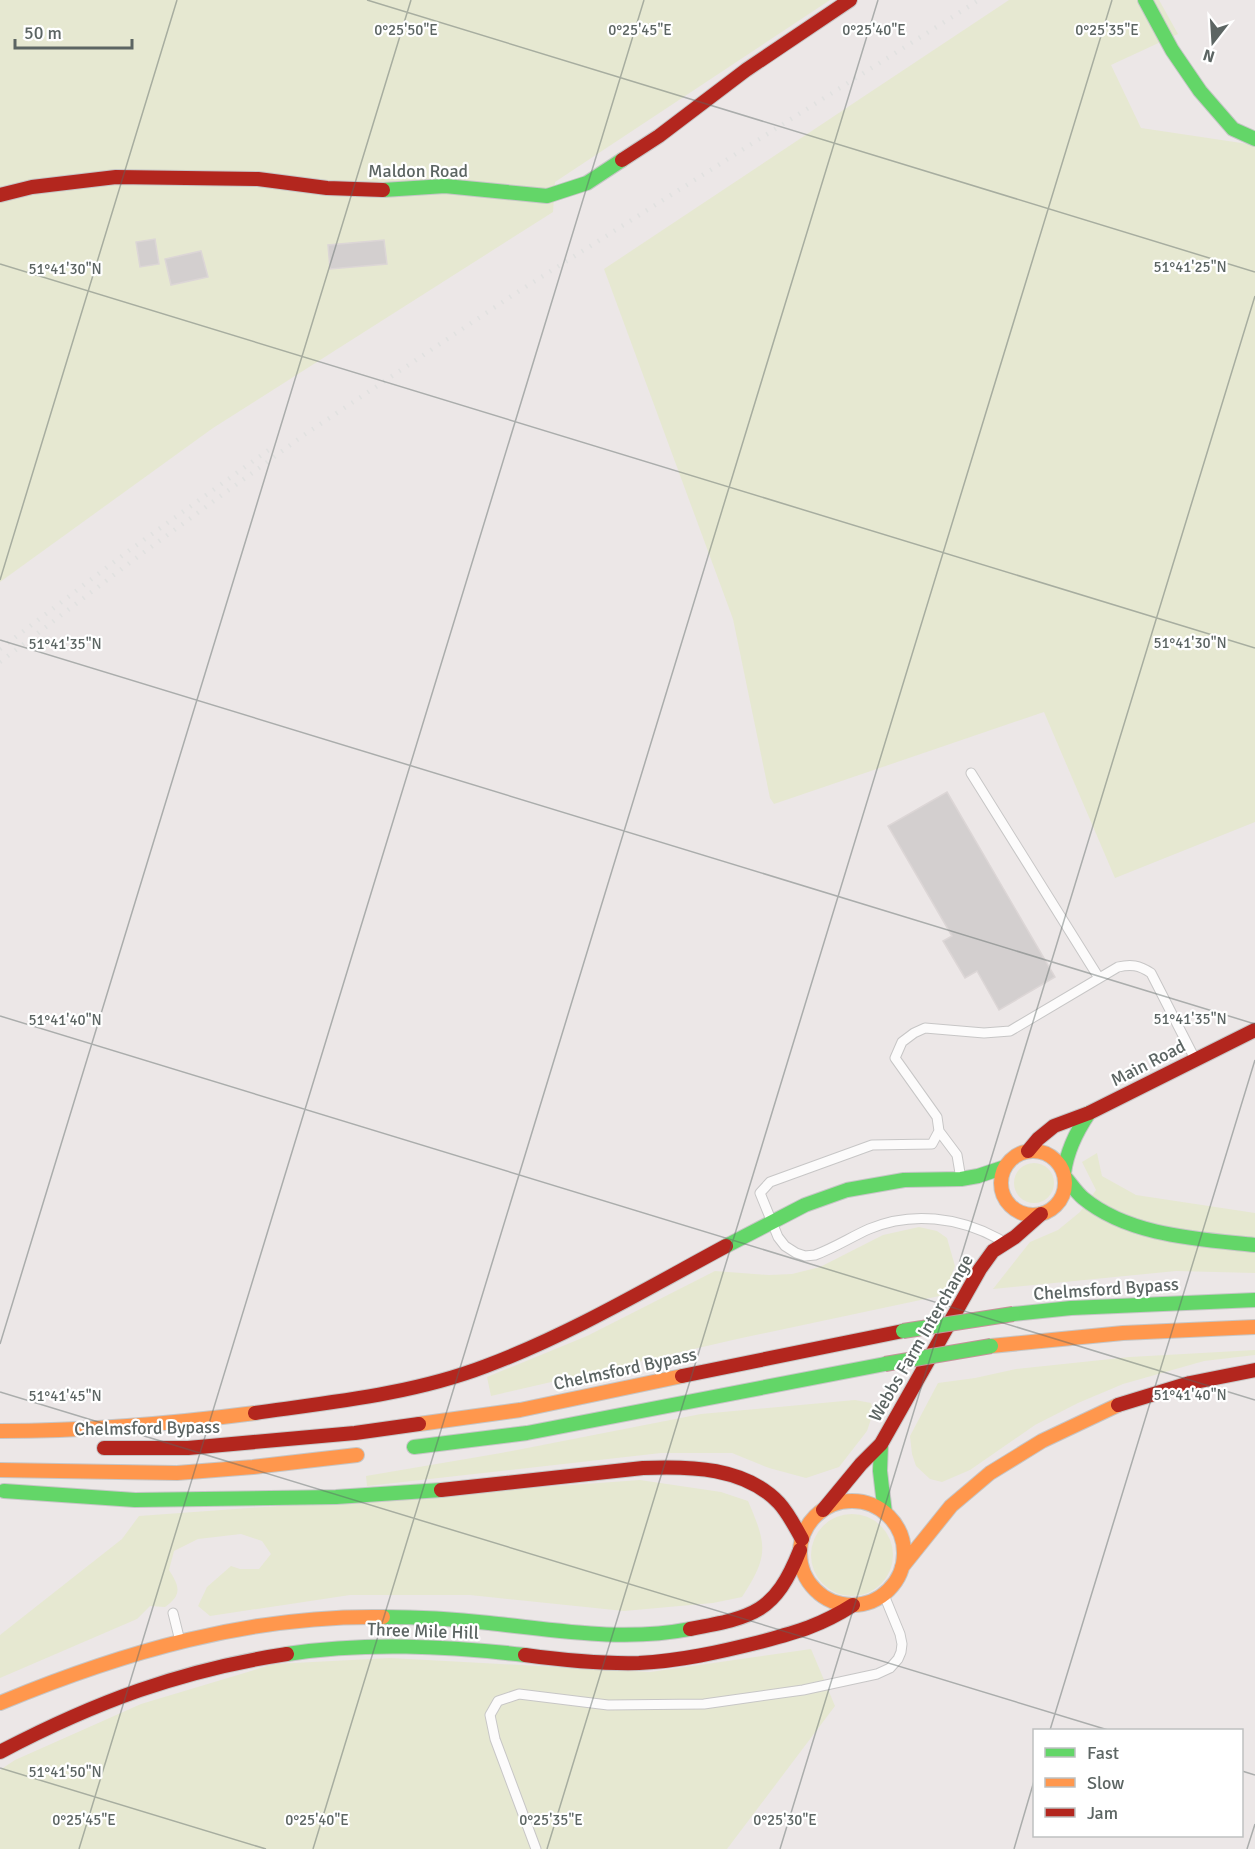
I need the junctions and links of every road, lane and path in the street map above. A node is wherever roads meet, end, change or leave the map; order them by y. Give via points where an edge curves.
1 (850, 0) edge
2 (1145, 0) edge
3 (1255, 139) edge
4 (0, 195) edge
5 (971, 773) dead end
6 (1099, 978) junction
7 (1255, 1030) edge
8 (1195, 1060) junction
9 (1089, 1113) junction
10 (939, 1131) junction
11 (1029, 1151) junction
12 (1005, 1167) junction
13 (1064, 1175) junction
14 (961, 1179) junction
15 (1004, 1197) junction
16 (1041, 1214) junction
17 (773, 1222) junction
18 (1001, 1240) junction
19 (1255, 1245) edge
20 (1255, 1300) edge
21 (1255, 1327) edge
22 (1255, 1370) edge
23 (0, 1431) edge
24 (881, 1444) junction
25 (93, 1448) dead end
26 (396, 1450) dead end
27 (372, 1453) dead end
28 (0, 1470) edge
29 (0, 1491) edge
30 (823, 1510) junction
31 (885, 1513) junction
32 (801, 1545) junction
33 (902, 1568) junction
34 (884, 1594) junction
35 (854, 1605) junction
36 (173, 1613) dead end
37 (180, 1641) junction
38 (0, 1703) edge
39 (0, 1752) edge
40 (536, 1849) edge

1 - 4 main road, Maldon Road via 587,183 547,196 446,186 383,190 258,179 116,177 36,186
2 - 3 main road via 1200,91 1233,129
5 - 6 lane
6 - 8 lane via 1130,964 1151,973
6 - 10 lane via 1010,1031 925,1028 902,1042 896,1058 937,1116
7 - 8 main road, Main Road
8 - 9 main road, Main Road
9 - 11 main road, Main Road via 1054,1126
9 - 13 main road via 1072,1140
10 - 14 lane via 957,1155
10 - 17 lane via 932,1144 872,1145 770,1182 760,1193
11 - 12 main road via 1016,1156
11 - 13 main road via 1052,1156
12 - 14 main road
12 - 15 main road via 1001,1184
13 - 16 main road via 1062,1198
13 - 19 main road via 1083,1198 1130,1223 1196,1238
14 - 17 main road via 904,1180 847,1190
15 - 16 main road via 1018,1211
15 - 18 main road
16 - 18 main road, Webbs Farm Interchange
17 - 18 lane via 786,1246 805,1256 825,1252 870,1228 908,1218 960,1223
17 - 23 main road via 545,1342 485,1367 414,1388 176,1422
18 - 24 main road, Webbs Farm Interchange via 980,1269
20 - 25 main road, Chelmsford Bypass, bridge via 1013,1314 903,1331 520,1410 356,1433 199,1447
21 - 26 main road, bridge via 1069,1337 991,1346 527,1433
22 - 33 main road via 1190,1383 1112,1407 1042,1441 990,1473 951,1506
24 - 30 main road, Webbs Farm Interchange
24 - 31 main road, Webbs Farm Interchange
27 - 28 main road via 177,1473
29 - 32 main road via 135,1500 336,1497 672,1467 721,1472 756,1485 779,1503
30 - 31 main road via 847,1501 874,1506
30 - 32 main road via 812,1520
31 - 33 main road via 901,1534
32 - 35 main road via 803,1570 813,1587 832,1602
32 - 37 main road, Three Mile Hill via 790,1576 768,1604 752,1613 699,1628 592,1634 428,1618 320,1618 264,1624
33 - 34 main road via 896,1582
34 - 35 main road
34 - 40 lane via 902,1644 898,1659 877,1674 803,1690 704,1704 608,1705 519,1694 498,1701 490,1715 495,1739
35 - 39 main road, Three Mile Hill via 817,1625 782,1635 654,1662 577,1661 415,1646 267,1656 149,1685 79,1713
36 - 37 lane
37 - 38 main road, Three Mile Hill via 59,1678

